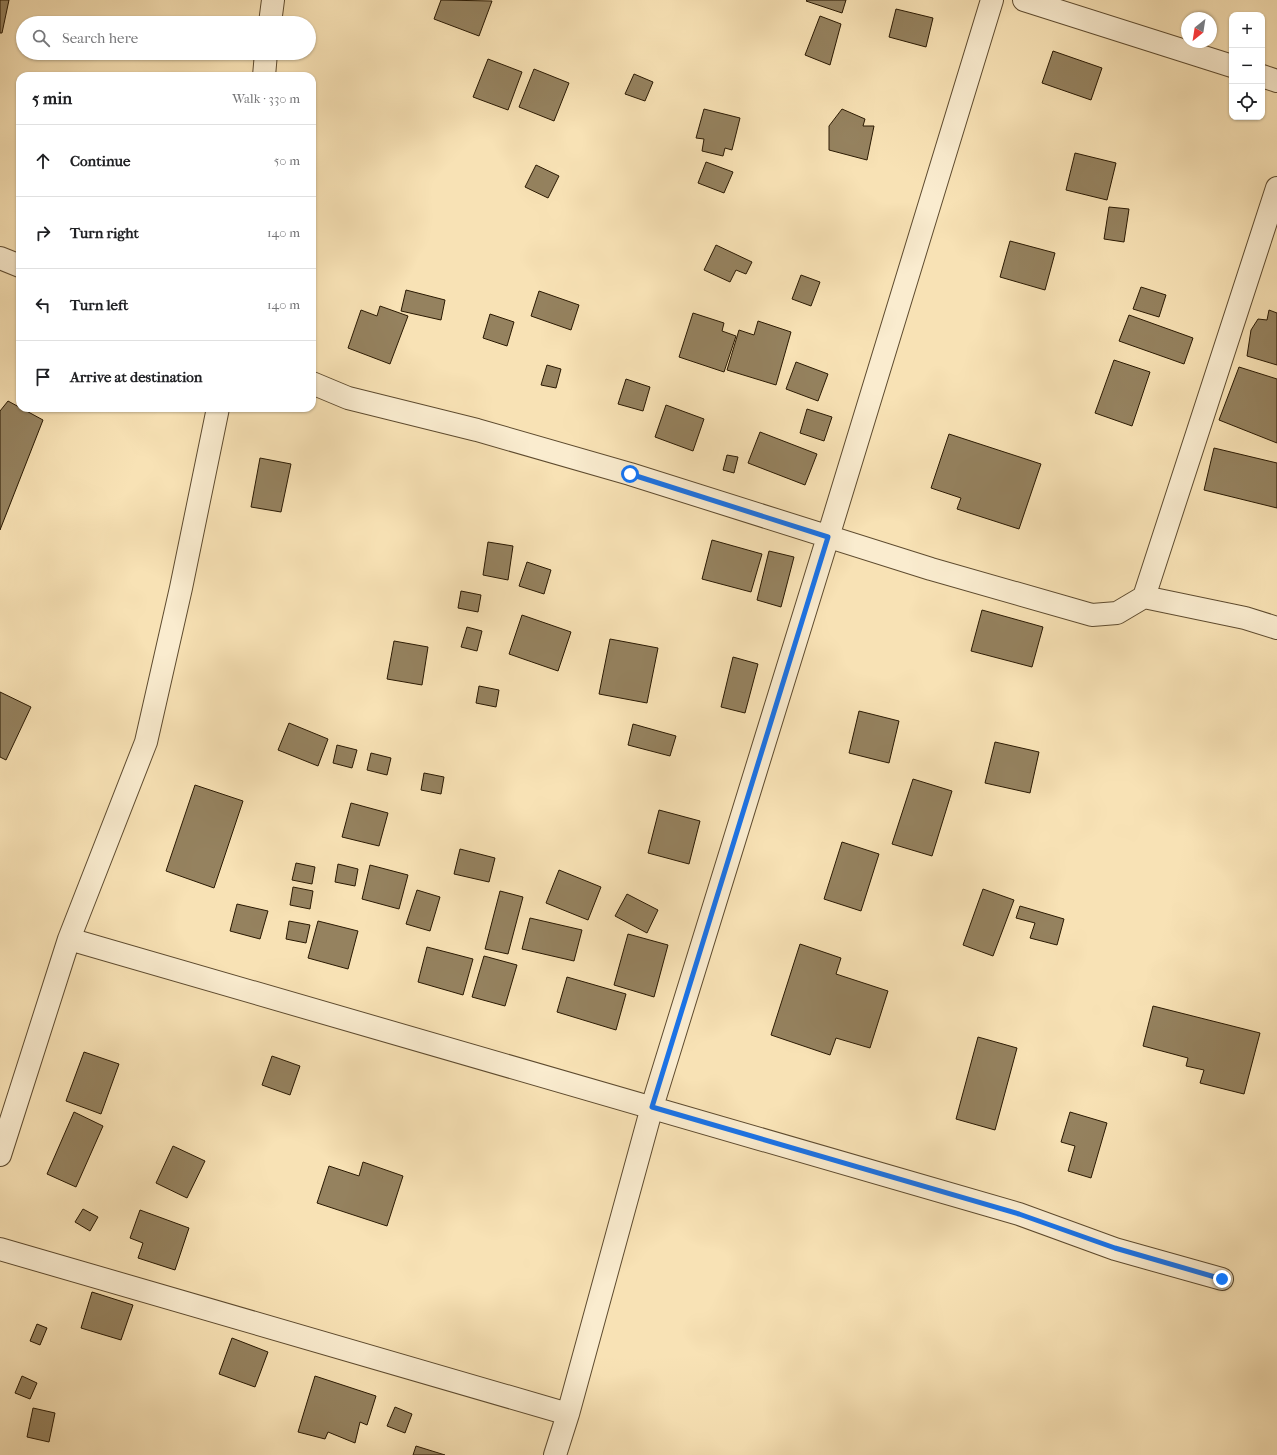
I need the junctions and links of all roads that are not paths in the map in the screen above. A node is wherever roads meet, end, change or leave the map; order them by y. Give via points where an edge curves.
1 (273, 0) edge
2 (992, 0) edge
3 (1024, 0) edge
4 (271, 16) edge
5 (265, 60) edge
6 (1229, 65) edge
7 (264, 72) edge
8 (1265, 77) edge
9 (1277, 81) edge
10 (1277, 188) edge
11 (0, 258) edge
12 (16, 264) edge
13 (316, 385) edge
14 (217, 412) edge
15 (828, 537) junction
16 (1144, 597) junction
17 (1277, 628) edge
18 (69, 939) junction
19 (652, 1107) junction
20 (0, 1155) edge
21 (0, 1248) edge
22 (1222, 1279) dead end
23 (568, 1414) junction
24 (555, 1455) edge

1 - 4 street
2 - 15 street
3 - 6 street
5 - 7 street
8 - 9 street
10 - 16 street
11 - 12 street
13 - 15 street via 348,398 477,430 614,469
14 - 18 street via 146,742
15 - 16 street via 1092,615 1117,612
15 - 19 street
16 - 17 street via 1245,618
18 - 19 street
18 - 20 street
19 - 22 street via 1019,1214 1115,1248
19 - 23 street
21 - 23 street
23 - 24 street

